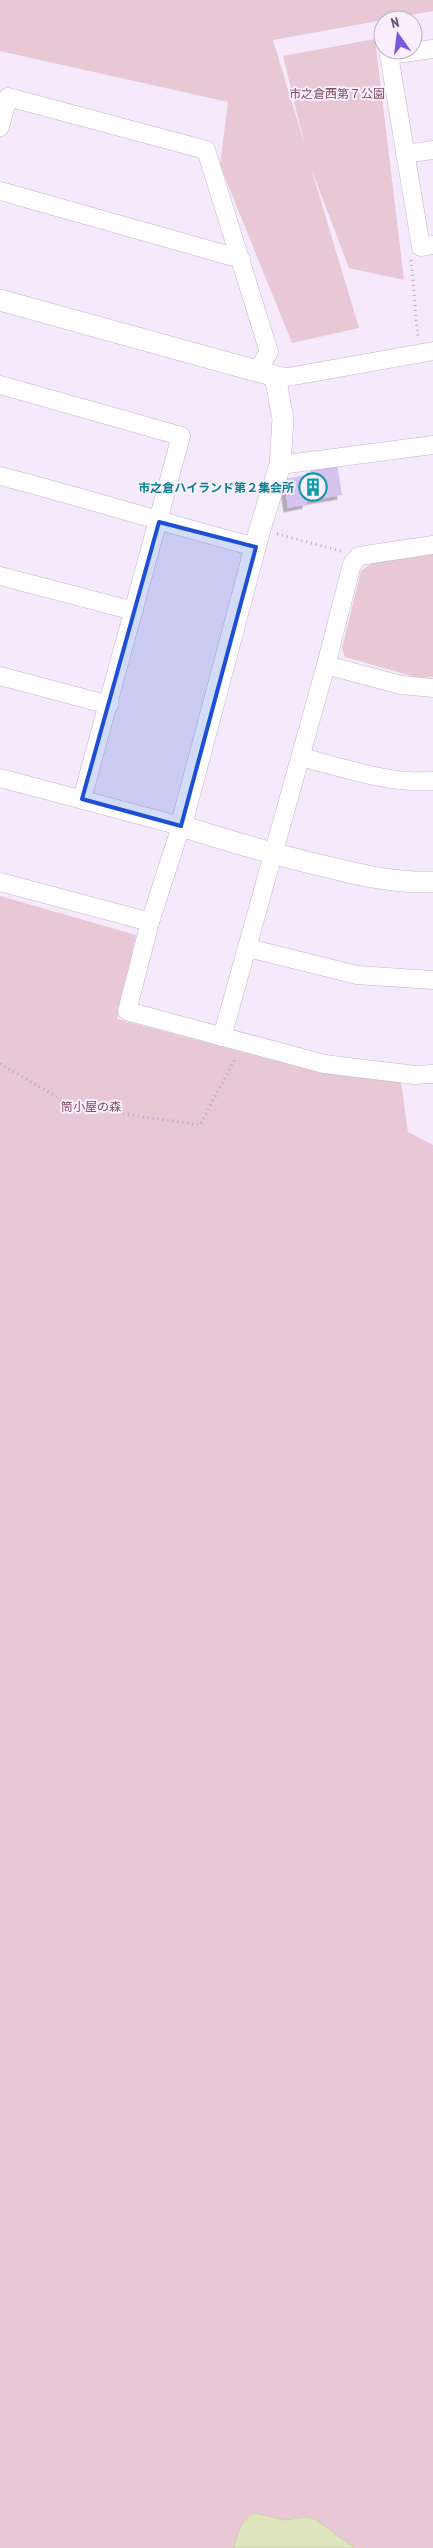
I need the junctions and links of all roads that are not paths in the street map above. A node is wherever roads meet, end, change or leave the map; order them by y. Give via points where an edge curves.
1 (433, 49) edge
2 (0, 127) edge
3 (433, 150) edge
4 (405, 154) junction
5 (0, 191) edge
6 (427, 246) edge
7 (241, 259) junction
8 (0, 300) edge
9 (426, 352) edge
10 (267, 373) junction
11 (0, 385) edge
12 (433, 445) edge
13 (280, 465) junction
14 (0, 476) edge
15 (159, 522) junction
16 (258, 538) junction
17 (433, 545) edge
18 (0, 576) edge
19 (134, 612) junction
20 (326, 665) junction
21 (0, 676) edge
22 (433, 688) edge
23 (109, 705) junction
24 (301, 757) junction
25 (0, 778) edge
26 (433, 781) edge
27 (82, 799) junction
28 (181, 826) junction
29 (272, 854) junction
30 (0, 882) edge
31 (433, 882) edge
32 (150, 922) junction
33 (248, 948) junction
34 (433, 980) edge
35 (222, 1037) junction
36 (433, 1074) edge

1 - 4 street via 389,55
2 - 7 street via 8,97 206,150
3 - 4 street
4 - 6 street
5 - 7 street
7 - 10 street via 269,352
8 - 10 street
9 - 10 street via 288,377
10 - 13 street via 283,419
11 - 15 street via 181,436
12 - 13 street
13 - 16 street
14 - 15 street
15 - 16 street
15 - 19 street
16 - 28 street
17 - 20 street via 359,556 352,564
18 - 19 street
19 - 23 street
20 - 22 street via 401,685
20 - 24 street
21 - 23 street
23 - 27 street
24 - 26 street via 391,780
24 - 29 street
25 - 27 street
27 - 28 street
28 - 29 street
28 - 32 street
29 - 31 street via 375,878
29 - 33 street
30 - 32 street
32 - 35 street via 127,1011
33 - 34 street via 357,975
33 - 35 street
35 - 36 street via 324,1064 415,1075

